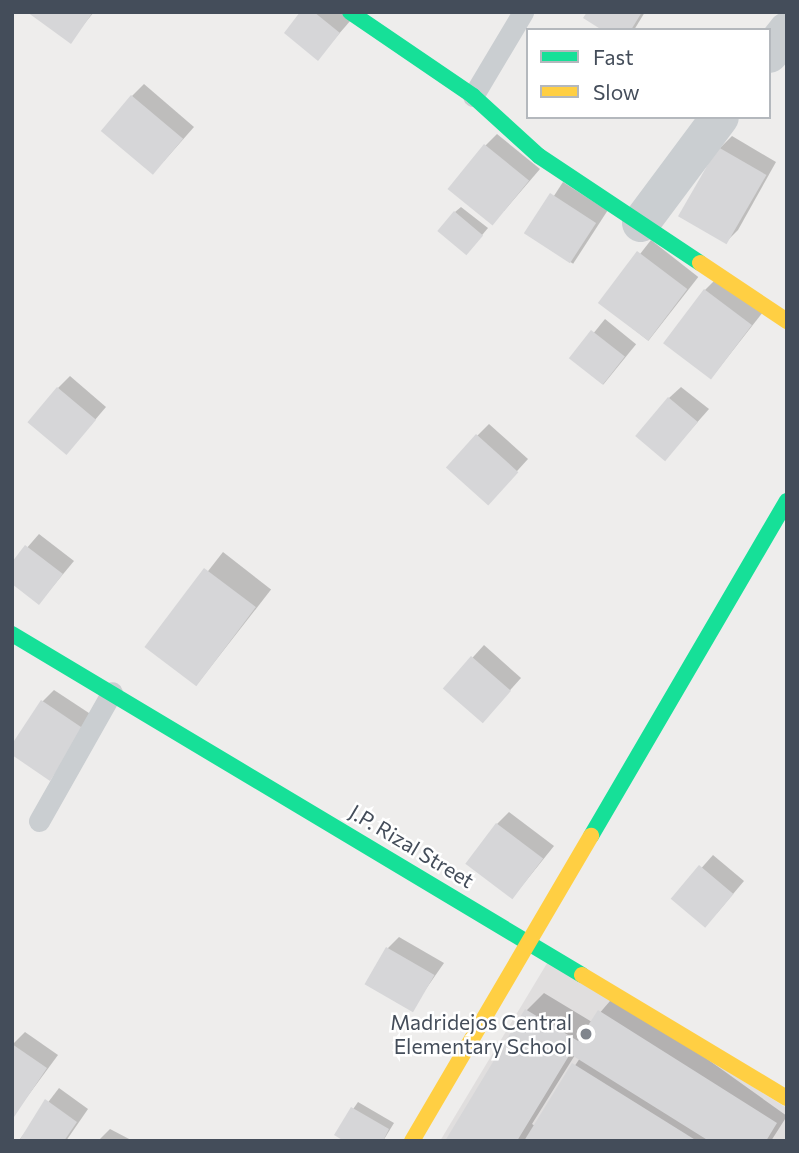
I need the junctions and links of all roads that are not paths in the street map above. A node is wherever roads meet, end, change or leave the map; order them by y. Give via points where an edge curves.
1 (350, 12) edge
2 (523, 12) edge
3 (771, 12) edge
4 (787, 23) edge
5 (787, 31) edge
6 (771, 51) edge
7 (473, 96) junction
8 (719, 119) edge
9 (641, 223) junction
10 (787, 321) edge
11 (787, 501) edge
12 (12, 634) edge
13 (112, 691) junction
14 (39, 821) dead end
15 (529, 942) junction
16 (787, 1098) edge
17 (412, 1141) edge

1 - 7 street
2 - 7 lane
3 - 4 street
5 - 6 street
7 - 9 street via 539,156
8 - 9 street
9 - 10 street
11 - 15 street
12 - 13 street, J.P. Rizal Street
13 - 14 lane
13 - 15 street, J.P. Rizal Street
15 - 16 street, J.P. Rizal Street
15 - 17 street

